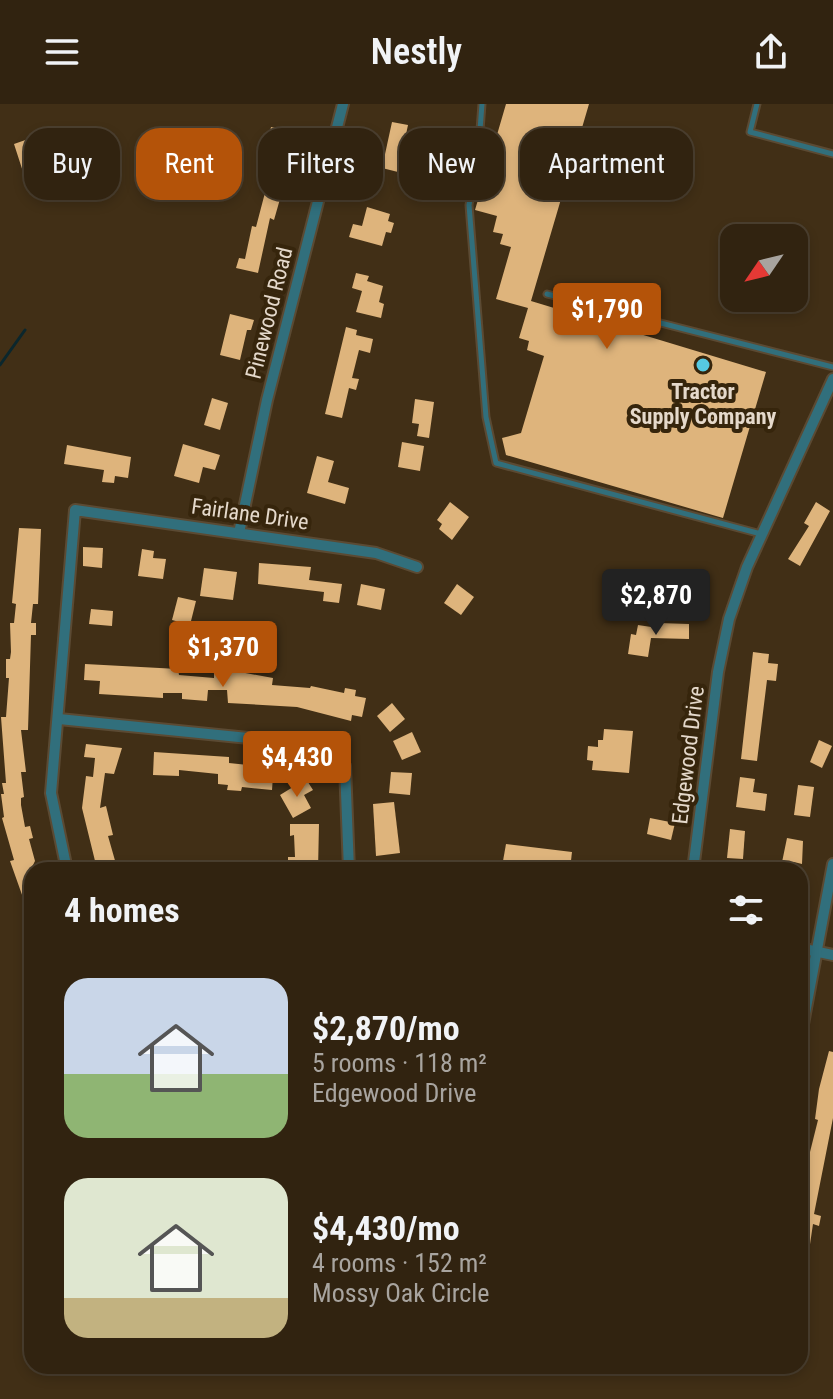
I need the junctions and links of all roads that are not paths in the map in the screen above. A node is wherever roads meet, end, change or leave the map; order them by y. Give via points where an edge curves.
1 (343, 104) edge
2 (482, 104) edge
3 (757, 104) edge
4 (833, 154) edge
5 (547, 294) dead end
6 (833, 367) edge
7 (833, 379) edge
8 (239, 533) junction
9 (762, 534) junction
10 (417, 567) dead end
11 (59, 719) junction
12 (65, 862) edge
13 (349, 862) edge
14 (694, 862) edge
15 (833, 864) edge
16 (808, 950) edge
17 (817, 952) junction
18 (833, 955) edge
19 (808, 999) edge

1 - 8 street, Pinewood Road via 267,400
2 - 9 lane via 469,205 486,417 496,463
3 - 4 lane via 750,132
5 - 6 lane
7 - 9 street, Edgewood Drive
8 - 10 street, Fairlane Drive via 376,553
8 - 11 street, Fairlane Drive via 75,510
9 - 14 street, Edgewood Drive via 729,619 718,672
11 - 12 street via 51,793
11 - 13 street via 299,743 345,766
15 - 17 street
16 - 17 street
17 - 18 street
17 - 19 street

